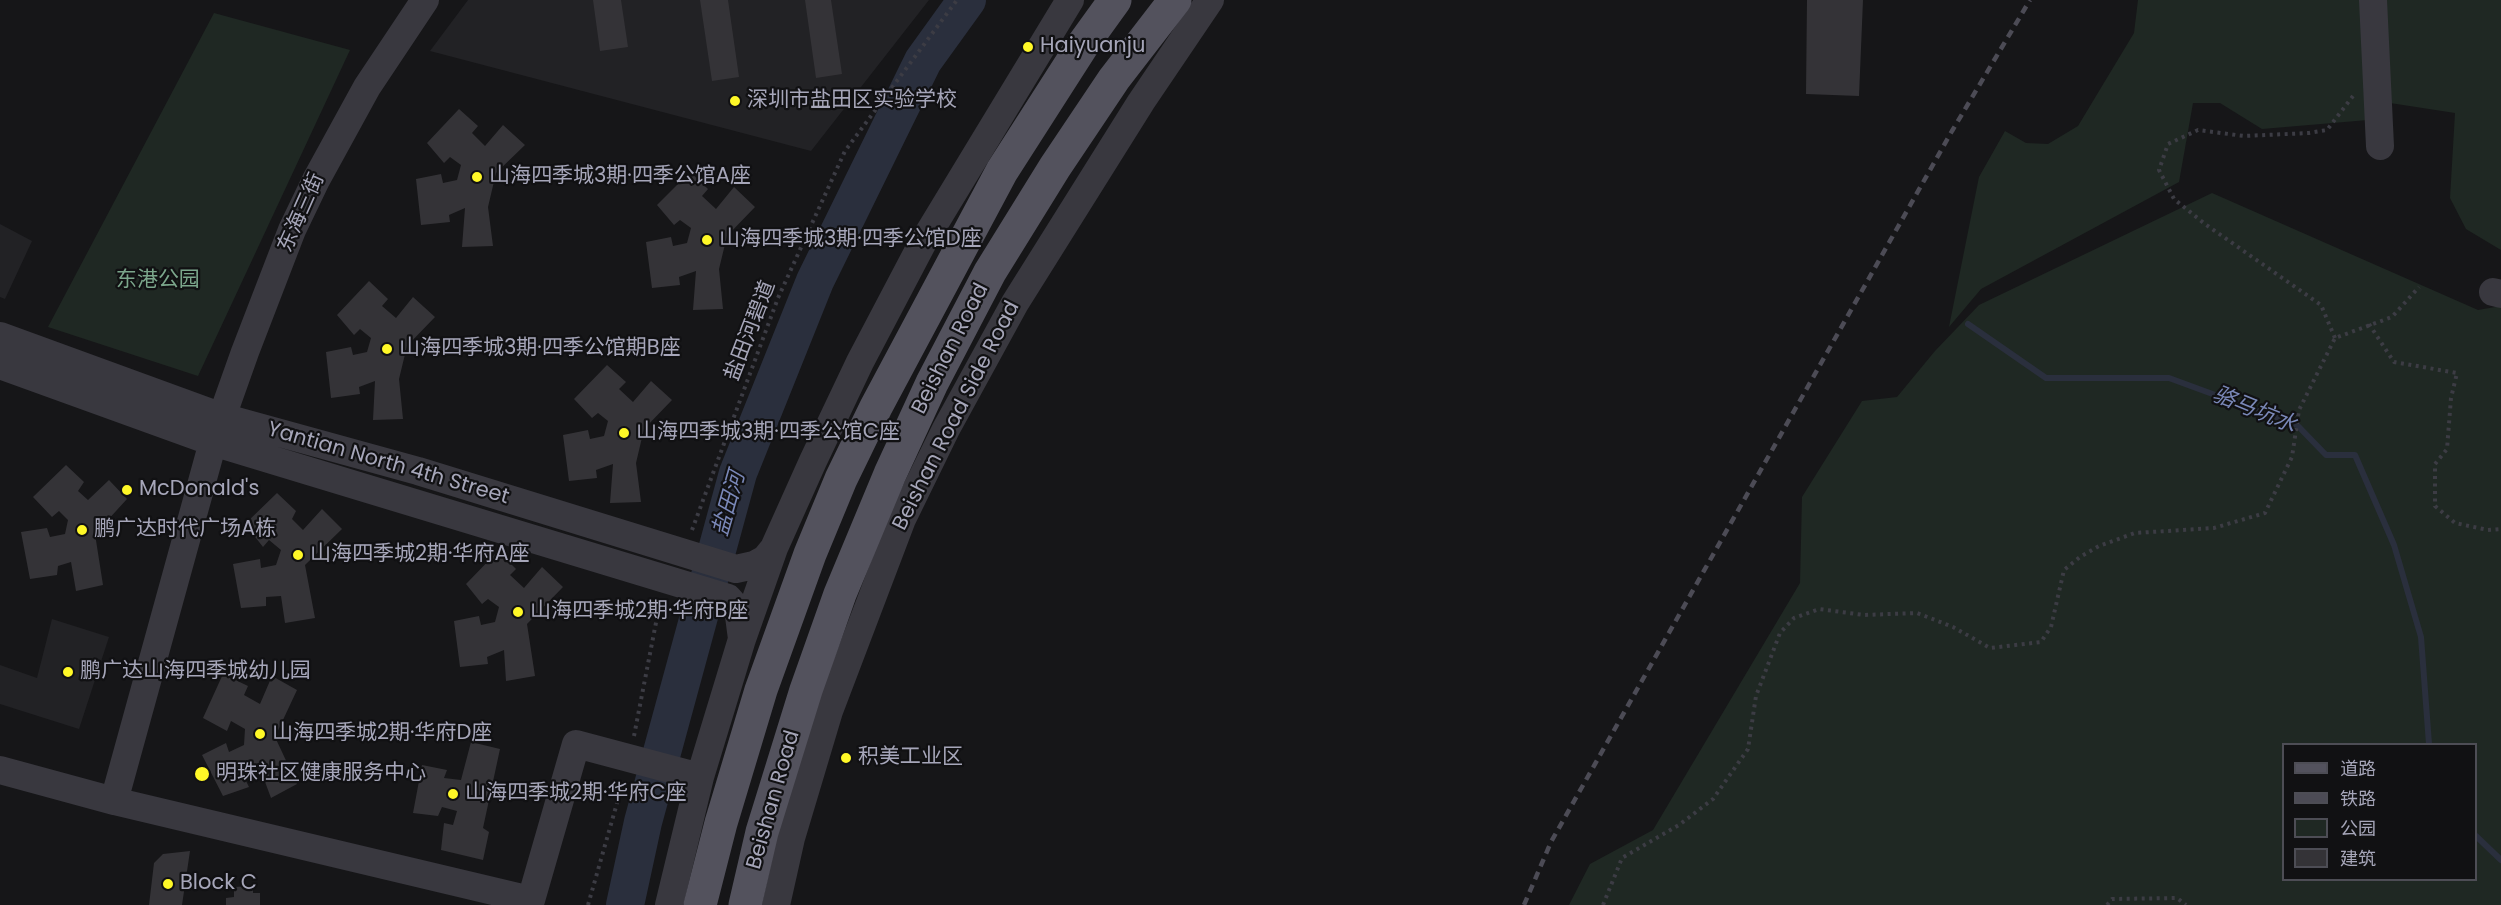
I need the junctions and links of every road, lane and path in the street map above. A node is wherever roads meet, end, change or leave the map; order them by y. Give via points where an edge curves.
1 (425, 0) edge
2 (957, 0) edge
3 (1070, 0) edge
4 (1115, 0) edge
5 (2373, 0) edge
6 (1192, 3) edge
7 (2375, 68) junction
8 (2380, 146) dead end
9 (2419, 287) dead end
10 (2370, 324) junction
11 (0, 336) edge
12 (2335, 338) junction
13 (0, 365) edge
14 (218, 429) junction
15 (2501, 529) edge
16 (683, 542) junction
17 (774, 548) junction
18 (840, 594) junction
19 (860, 627) junction
20 (742, 639) junction
21 (0, 770) edge
22 (691, 774) junction
23 (114, 801) junction
24 (669, 905) edge
25 (700, 905) edge
26 (745, 905) edge
27 (776, 905) edge
28 (1603, 905) edge
29 (2107, 905) edge
30 (2186, 905) edge

1 - 14 street, 东海三街 via 367,87 316,180 292,230
2 - 16 path, 盐田河碧道 via 845,152 778,298
3 - 17 street via 922,244 860,362
4 - 25 main road, Beishan Road via 1002,171 886,387 841,480 761,690
5 - 7 street
6 - 18 main road, Beishan Road via 1114,79 990,272 932,383
6 - 19 street, Beishan Road Side Road via 1128,122 1014,303 946,429 902,519
7 - 8 street
7 - 12 path via 2326,130 2244,136 2198,130 2168,144 2159,170 2174,199 2321,305
9 - 10 path via 2392,317
10 - 12 path
10 - 15 path via 2394,362 2457,373 2447,449 2435,464 2435,506 2455,523
11 - 14 street, Yantian North 4th Street
12 - 28 path via 2299,410 2292,457 2265,513 2214,528 2135,533 2099,546 2064,570 2051,627 2041,642 1990,648 1917,613 1864,615 1819,609 1794,618 1780,633 1756,696 1748,749 1713,799 1679,825 1622,858
13 - 14 street, Yantian North 4th Street
14 - 16 street, Yantian North 4th Street via 418,471
14 - 20 street, Yantian North 4th Street via 728,598 736,607
14 - 23 street, 东海三街
16 - 17 street, Yantian North 4th Street via 736,569 765,559
17 - 20 street
18 - 19 street
18 - 26 main road, Beishan Road via 769,810
19 - 27 street, Beishan Road Side Road via 829,711 791,838
20 - 22 street
21 - 23 street
22 - 23 street via 576,744 531,900
22 - 24 street
29 - 30 path via 2112,899 2177,898

